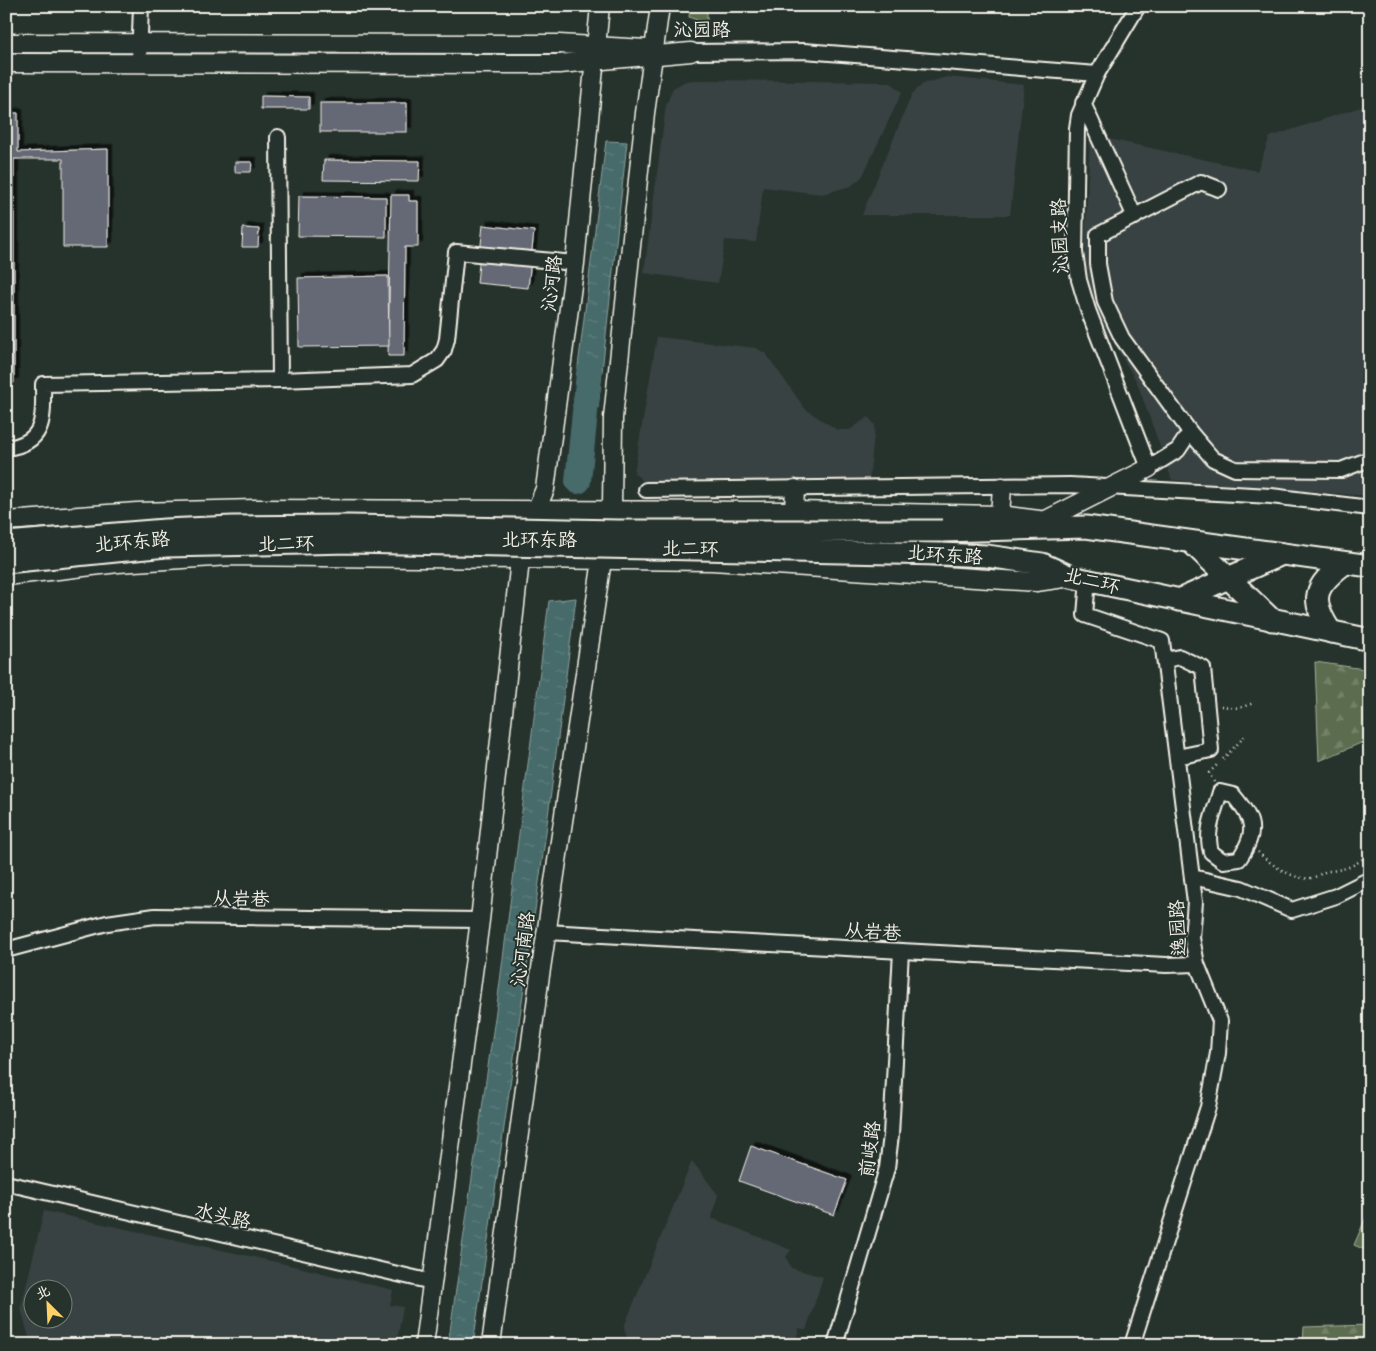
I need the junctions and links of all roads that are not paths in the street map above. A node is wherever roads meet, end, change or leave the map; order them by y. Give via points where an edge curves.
1 (141, 6) edge
2 (600, 6) edge
3 (660, 6) edge
4 (1138, 6) edge
5 (6, 43) edge
6 (140, 44) junction
7 (691, 52) joint
8 (596, 53) junction
9 (654, 53) junction
10 (139, 62) junction
11 (6, 63) edge
12 (1098, 74) junction
13 (1083, 104) junction
14 (278, 137) dead end
15 (1219, 189) dead end
16 (1135, 217) junction
17 (575, 263) junction
18 (280, 380) junction
19 (1190, 432) junction
20 (6, 448) edge
21 (1370, 459) edge
22 (1149, 468) junction
23 (1002, 487) junction
24 (1112, 487) junction
25 (795, 489) junction
26 (646, 490) dead end
27 (1370, 508) edge
28 (612, 509) junction
29 (538, 510) junction
30 (794, 511) junction
31 (1000, 515) junction
32 (6, 520) edge
33 (1044, 520) junction
34 (1086, 527) junction
35 (1191, 542) junction
36 (6, 543) edge
37 (1282, 554) junction
38 (520, 560) junction
39 (602, 560) junction
40 (6, 562) edge
41 (1345, 563) junction
42 (1370, 566) edge
43 (6, 576) edge
44 (1228, 578) junction
45 (1080, 579) junction
46 (1179, 600) junction
47 (1272, 620) junction
48 (1331, 632) junction
49 (1366, 639) dead end
50 (1166, 660) junction
51 (1177, 757) junction
52 (1248, 846) joint
53 (1192, 877) junction
54 (1370, 879) edge
55 (480, 920) junction
56 (546, 932) junction
57 (6, 950) edge
58 (901, 951) junction
59 (1197, 964) junction
60 (6, 1183) edge
61 (432, 1282) junction
62 (424, 1345) edge
63 (491, 1345) edge
64 (835, 1345) edge
65 (1132, 1345) edge

1 - 6 street
2 - 8 main road, 沁河路
3 - 9 main road
4 - 12 street, 沁园支路
5 - 6 main road, 沁园路
6 - 8 main road, 沁园路
6 - 10 street
7 - 9 main road, 沁园路
7 - 12 street, 沁园路 via 804,51
8 - 9 main road, 沁园路
8 - 10 main road via 559,64
8 - 17 main road, 沁河路
9 - 28 main road via 613,418
10 - 11 main road
12 - 13 street, 沁园支路
13 - 16 street
13 - 22 street, 沁园支路 via 1077,128 1076,266 1088,310
14 - 18 street
15 - 16 street via 1201,182
16 - 19 street via 1098,235 1098,264 1105,302 1122,338
17 - 18 street via 456,252 447,339 444,350 430,366 403,377
17 - 29 main road, 沁河路 via 545,489
18 - 20 street via 43,384 42,426 31,439
19 - 21 street via 1213,459 1235,469 1341,470
19 - 22 street via 1178,450
22 - 24 main road
23 - 24 street
23 - 25 street
23 - 31 main road
24 - 27 street via 1271,496
24 - 33 main road
25 - 26 street
25 - 30 main road
28 - 29 main road
28 - 30 main road
28 - 39 main road
29 - 32 main road via 255,508
29 - 38 main road, 沁河路 via 524,539
30 - 31 main road
31 - 33 main road
33 - 34 main road
34 - 35 highway, 北二环
34 - 36 highway, 北二环, bridge via 942,532 330,526 165,530
35 - 37 highway, 北二环
35 - 44 highway
37 - 41 highway, 北二环
37 - 44 highway
38 - 39 main road, 北环东路
38 - 43 main road, 北环东路 via 230,556 118,563
38 - 55 main road
39 - 45 main road, 北环东路 via 712,561 1036,582
39 - 56 main road, 沁河南路
40 - 45 highway, 北二环, bridge via 166,546 350,542 986,556 1042,564
41 - 42 highway, 北二环
41 - 48 highway via 1328,575 1319,587 1316,601
44 - 46 highway
44 - 47 highway
45 - 46 highway, 北二环
45 - 50 street, 逸园路 via 1085,615 1162,641
46 - 47 highway, 北二环
47 - 48 highway, 北二环
48 - 49 highway, 北二环
50 - 51 street, 逸园路
50 - 51 street via 1180,657 1203,668 1211,750
51 - 53 street, 逸园路
52 - 52 street via 1253,832 1249,817 1233,794 1220,792 1209,823 1211,852 1224,860 1239,859
53 - 54 street via 1241,888 1292,910 1336,896
53 - 59 street, 逸园路 via 1196,902 1192,938
55 - 57 street, 从岩巷 via 155,916 107,923
55 - 61 main road
56 - 58 street, 从岩巷
56 - 63 main road, 沁河南路
58 - 59 street, 从岩巷
58 - 64 street, 前岐路 via 889,1160
59 - 65 street, 逸园路 via 1220,1021 1213,1088
60 - 61 street, 水头路
61 - 62 main road

